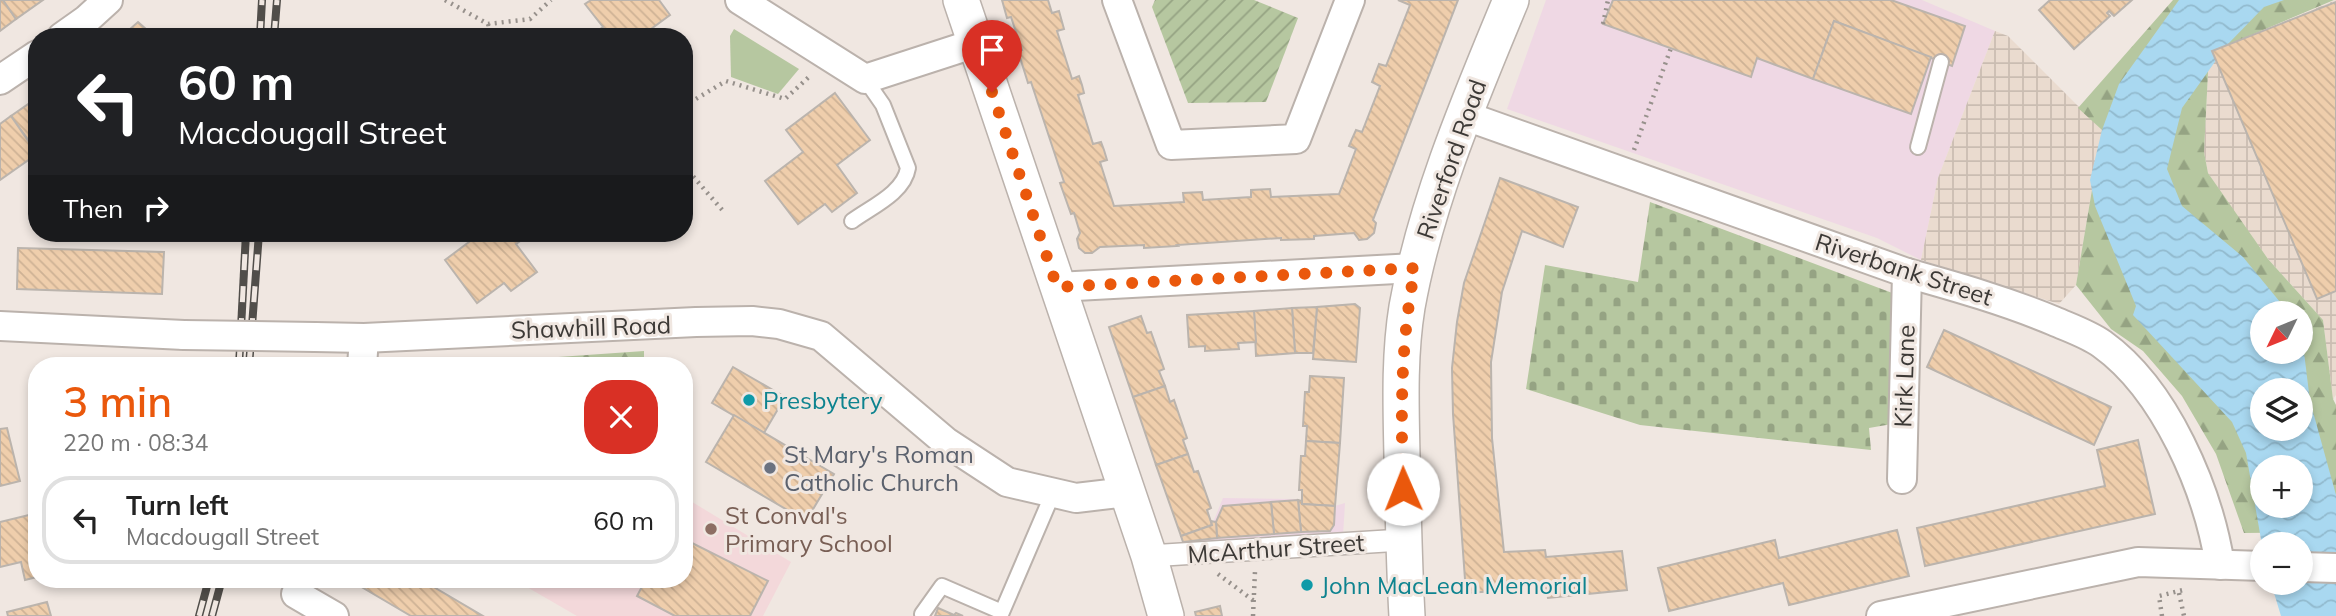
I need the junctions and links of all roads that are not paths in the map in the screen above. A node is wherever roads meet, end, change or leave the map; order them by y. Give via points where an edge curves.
1 (108, 0) edge
2 (740, 0) edge
3 (961, 0) edge
4 (1117, 0) edge
5 (1350, 0) edge
6 (1511, 0) edge
7 (75, 28) edge
8 (975, 43) junction
9 (28, 60) edge
10 (1941, 62) dead end
11 (865, 79) junction
12 (0, 80) edge
13 (1463, 115) junction
14 (1918, 147) dead end
15 (852, 221) dead end
16 (1415, 268) junction
17 (1907, 273) junction
18 (1057, 287) junction
19 (0, 326) edge
20 (363, 352) edge
21 (1902, 480) dead end
22 (1127, 492) junction
23 (1053, 493) junction
24 (1402, 540) junction
25 (1149, 556) junction
26 (2220, 565) junction
27 (2250, 566) edge
28 (2313, 567) edge
29 (2336, 568) edge
30 (294, 596) edge
31 (922, 614) edge
32 (1888, 615) edge
33 (334, 616) edge
34 (1166, 616) edge
35 (1407, 616) edge

1 - 7 street
2 - 11 street
3 - 8 street
4 - 5 street via 1171,145 1296,139
6 - 13 street, Riverford Road
8 - 11 street
8 - 18 street
9 - 12 street
10 - 14 lane
11 - 15 lane via 883,105 908,168 899,187
13 - 16 street, Riverford Road
13 - 17 street, Riverbank Street
16 - 18 street
16 - 24 street, Riverford Road via 1401,386
17 - 21 street, Kirk Lane via 1889,449
17 - 26 street, Riverbank Street via 1973,291 2070,328 2101,344 2129,368 2152,397 2190,463
18 - 22 street
19 - 20 street, Shawhill Road, bridge via 315,337
20 - 23 street, Shawhill Road via 696,322 779,324 821,336 986,470 1007,482
22 - 23 street, Shawhill Road via 1076,498
22 - 25 street
23 - 31 lane via 1002,612 942,586
24 - 25 street, McArthur Street
24 - 35 street, Riverford Road
25 - 34 street
26 - 27 street
26 - 32 street via 2138,562
28 - 29 street
30 - 33 street

